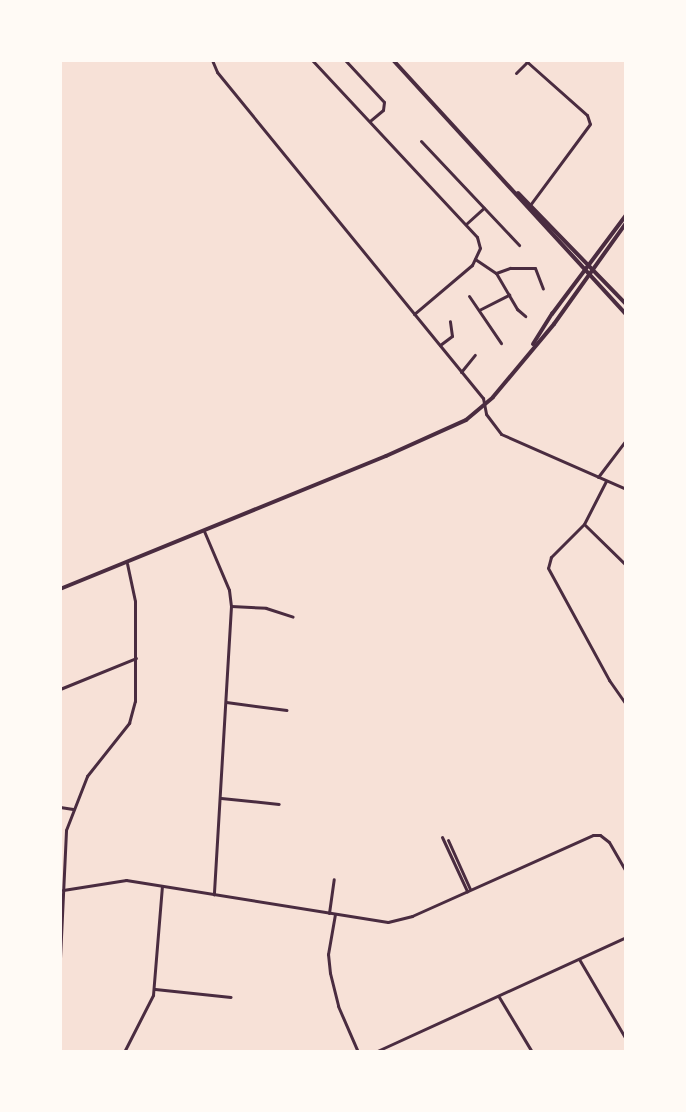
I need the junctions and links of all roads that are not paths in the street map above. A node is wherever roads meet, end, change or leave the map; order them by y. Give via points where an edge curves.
1 (212, 60) edge
2 (312, 60) edge
3 (345, 60) edge
4 (393, 60) edge
5 (526, 61) edge
6 (516, 73) dead end
7 (369, 121) junction
8 (421, 141) dead end
9 (512, 188) junction
10 (531, 204) junction
11 (484, 208) junction
12 (527, 208) junction
13 (626, 215) edge
14 (626, 223) edge
15 (466, 224) junction
16 (519, 245) dead end
17 (475, 259) junction
18 (588, 264) junction
19 (592, 269) junction
20 (583, 270) junction
21 (496, 273) junction
22 (588, 275) junction
23 (543, 289) dead end
24 (509, 295) junction
25 (469, 296) dead end
26 (626, 304) edge
27 (479, 310) junction
28 (414, 314) junction
29 (626, 314) edge
30 (525, 316) dead end
31 (450, 321) dead end
32 (501, 343) dead end
33 (440, 345) junction
34 (528, 353) junction
35 (475, 355) dead end
36 (461, 372) junction
37 (483, 406) junction
38 (626, 440) edge
39 (598, 477) junction
40 (606, 481) junction
41 (626, 489) edge
42 (584, 524) junction
43 (204, 531) junction
44 (127, 564) junction
45 (626, 565) edge
46 (60, 589) edge
47 (231, 606) junction
48 (293, 617) dead end
49 (136, 658) junction
50 (60, 689) edge
51 (226, 702) junction
52 (626, 704) edge
53 (286, 710) dead end
54 (221, 798) junction
55 (279, 804) dead end
56 (60, 807) edge
57 (73, 809) junction
58 (442, 837) dead end
59 (448, 840) dead end
60 (626, 872) edge
61 (334, 879) dead end
62 (162, 886) junction
63 (63, 890) junction
64 (469, 890) junction
65 (214, 895) junction
66 (62, 896) edge
67 (328, 913) junction
68 (334, 914) junction
69 (626, 937) edge
70 (60, 958) edge
71 (579, 959) junction
72 (154, 989) junction
73 (231, 997) dead end
74 (499, 997) junction
75 (626, 1039) edge
76 (124, 1052) edge
77 (358, 1052) edge
78 (375, 1052) edge
79 (532, 1052) edge

1 - 28 street via 217,72
2 - 7 street
3 - 7 street via 385,104
4 - 9 street
5 - 6 street
5 - 10 street via 587,115 590,124
7 - 15 street
8 - 11 street
9 - 10 street
9 - 12 street
10 - 12 street
10 - 18 street
11 - 15 street
11 - 16 street
12 - 20 street
13 - 18 street
14 - 19 street
15 - 17 street via 479,242
17 - 21 street
17 - 28 street via 467,271
18 - 19 street
18 - 20 street
19 - 22 street
19 - 26 street
20 - 22 street
20 - 34 street
21 - 23 street via 518,267 535,268
21 - 24 street
22 - 29 street
22 - 34 street
24 - 27 street
24 - 30 street
25 - 27 street
27 - 32 street
28 - 33 street
31 - 33 street via 452,336
33 - 36 street
34 - 37 street
35 - 36 street
36 - 37 street via 483,398
37 - 39 street via 506,438
37 - 43 street via 447,431
38 - 39 street
39 - 40 street
40 - 41 street
40 - 42 street
42 - 45 street
42 - 52 street via 551,557 548,568
43 - 44 street
43 - 47 street via 229,590
44 - 46 street
44 - 49 street via 135,601
47 - 48 street via 266,608
47 - 51 street
49 - 50 street
49 - 57 street via 133,713 87,776
51 - 53 street
51 - 54 street
54 - 55 street
54 - 65 street
56 - 57 street
57 - 63 street via 64,839
58 - 64 street
59 - 64 street
60 - 64 street via 609,842 600,835 586,837
61 - 67 street
62 - 63 street via 121,880
62 - 65 street
62 - 72 street
63 - 66 street
64 - 68 street via 397,920
65 - 67 street
66 - 70 street
67 - 68 street
68 - 77 street via 328,960 338,1006
69 - 71 street
71 - 74 street
71 - 75 street
72 - 73 street
72 - 76 street via 151,1003
74 - 78 street
74 - 79 street

